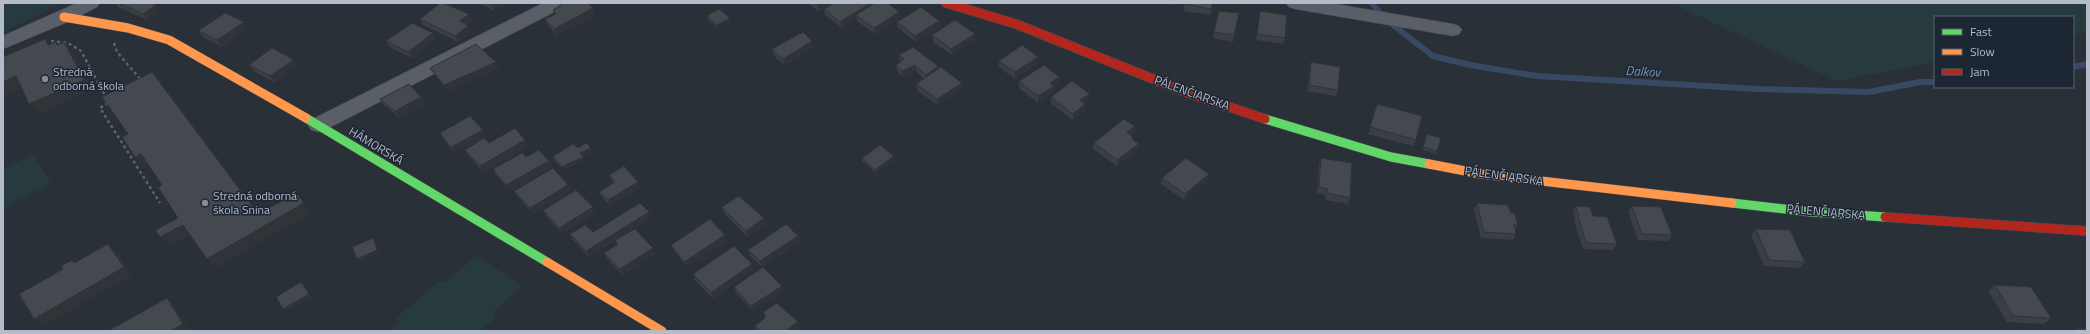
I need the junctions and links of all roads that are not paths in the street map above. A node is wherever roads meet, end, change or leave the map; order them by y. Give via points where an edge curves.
1 (91, 3) edge
2 (558, 3) edge
3 (946, 3) edge
4 (1295, 3) edge
5 (64, 17) junction
6 (1453, 30) dead end
7 (3, 43) edge
8 (318, 125) junction
9 (2087, 231) edge
10 (662, 331) edge

1 - 5 street
2 - 8 street
3 - 9 street, PÁLENČIARSKA via 1016,24 1188,93 1291,127 1398,158 1481,174 1803,211
4 - 6 street
5 - 7 street
5 - 8 street, HÁMORSKÁ via 128,28 169,40
8 - 10 street, HÁMORSKÁ

